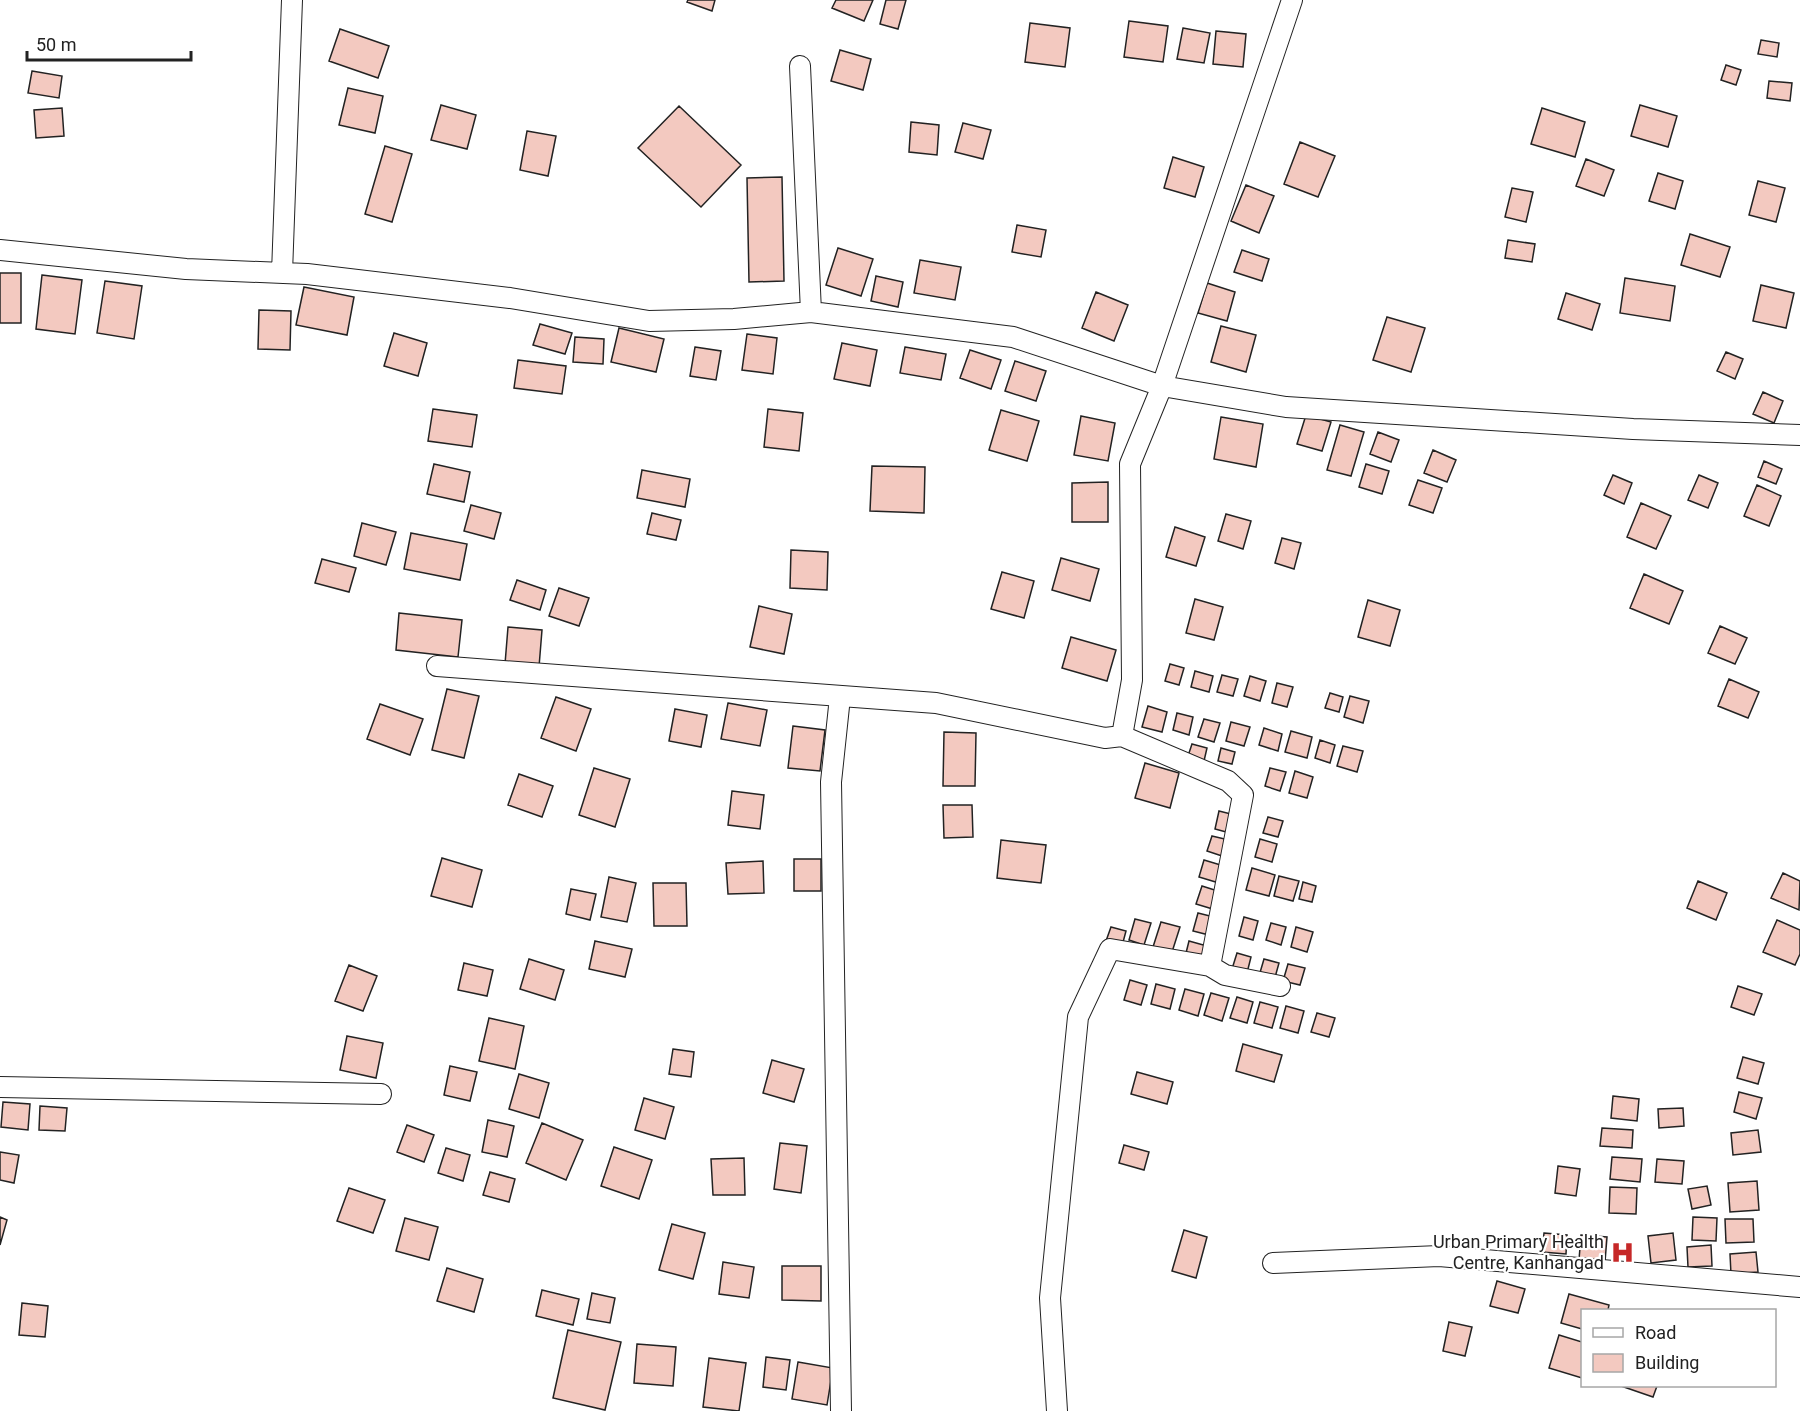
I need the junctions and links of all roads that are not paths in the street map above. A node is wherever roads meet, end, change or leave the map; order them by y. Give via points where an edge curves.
1 (292, 0) edge
2 (1292, 0) edge
3 (800, 66) dead end
4 (0, 250) edge
5 (282, 273) junction
6 (811, 312) junction
7 (1162, 386) junction
8 (1800, 435) edge
9 (437, 666) dead end
10 (840, 697) junction
11 (1122, 736) junction
12 (1210, 966) junction
13 (1280, 986) dead end
14 (0, 1087) edge
15 (381, 1094) dead end
16 (1273, 1263) dead end
17 (1800, 1287) edge
18 (841, 1411) edge
19 (1057, 1411) edge

1 - 5 street
2 - 7 street
3 - 6 street
4 - 5 street via 186,269
5 - 6 street via 510,298 649,321
6 - 7 street via 1013,337
7 - 8 street via 1287,407 1633,429
7 - 11 street via 1130,464 1131,680
9 - 10 street
10 - 11 street via 936,703 1105,738
10 - 18 street via 831,782
11 - 12 street via 1228,781 1243,795
12 - 13 street via 1225,975
12 - 19 street via 1110,950 1078,1017 1050,1298
14 - 15 street
16 - 17 street via 1439,1256

